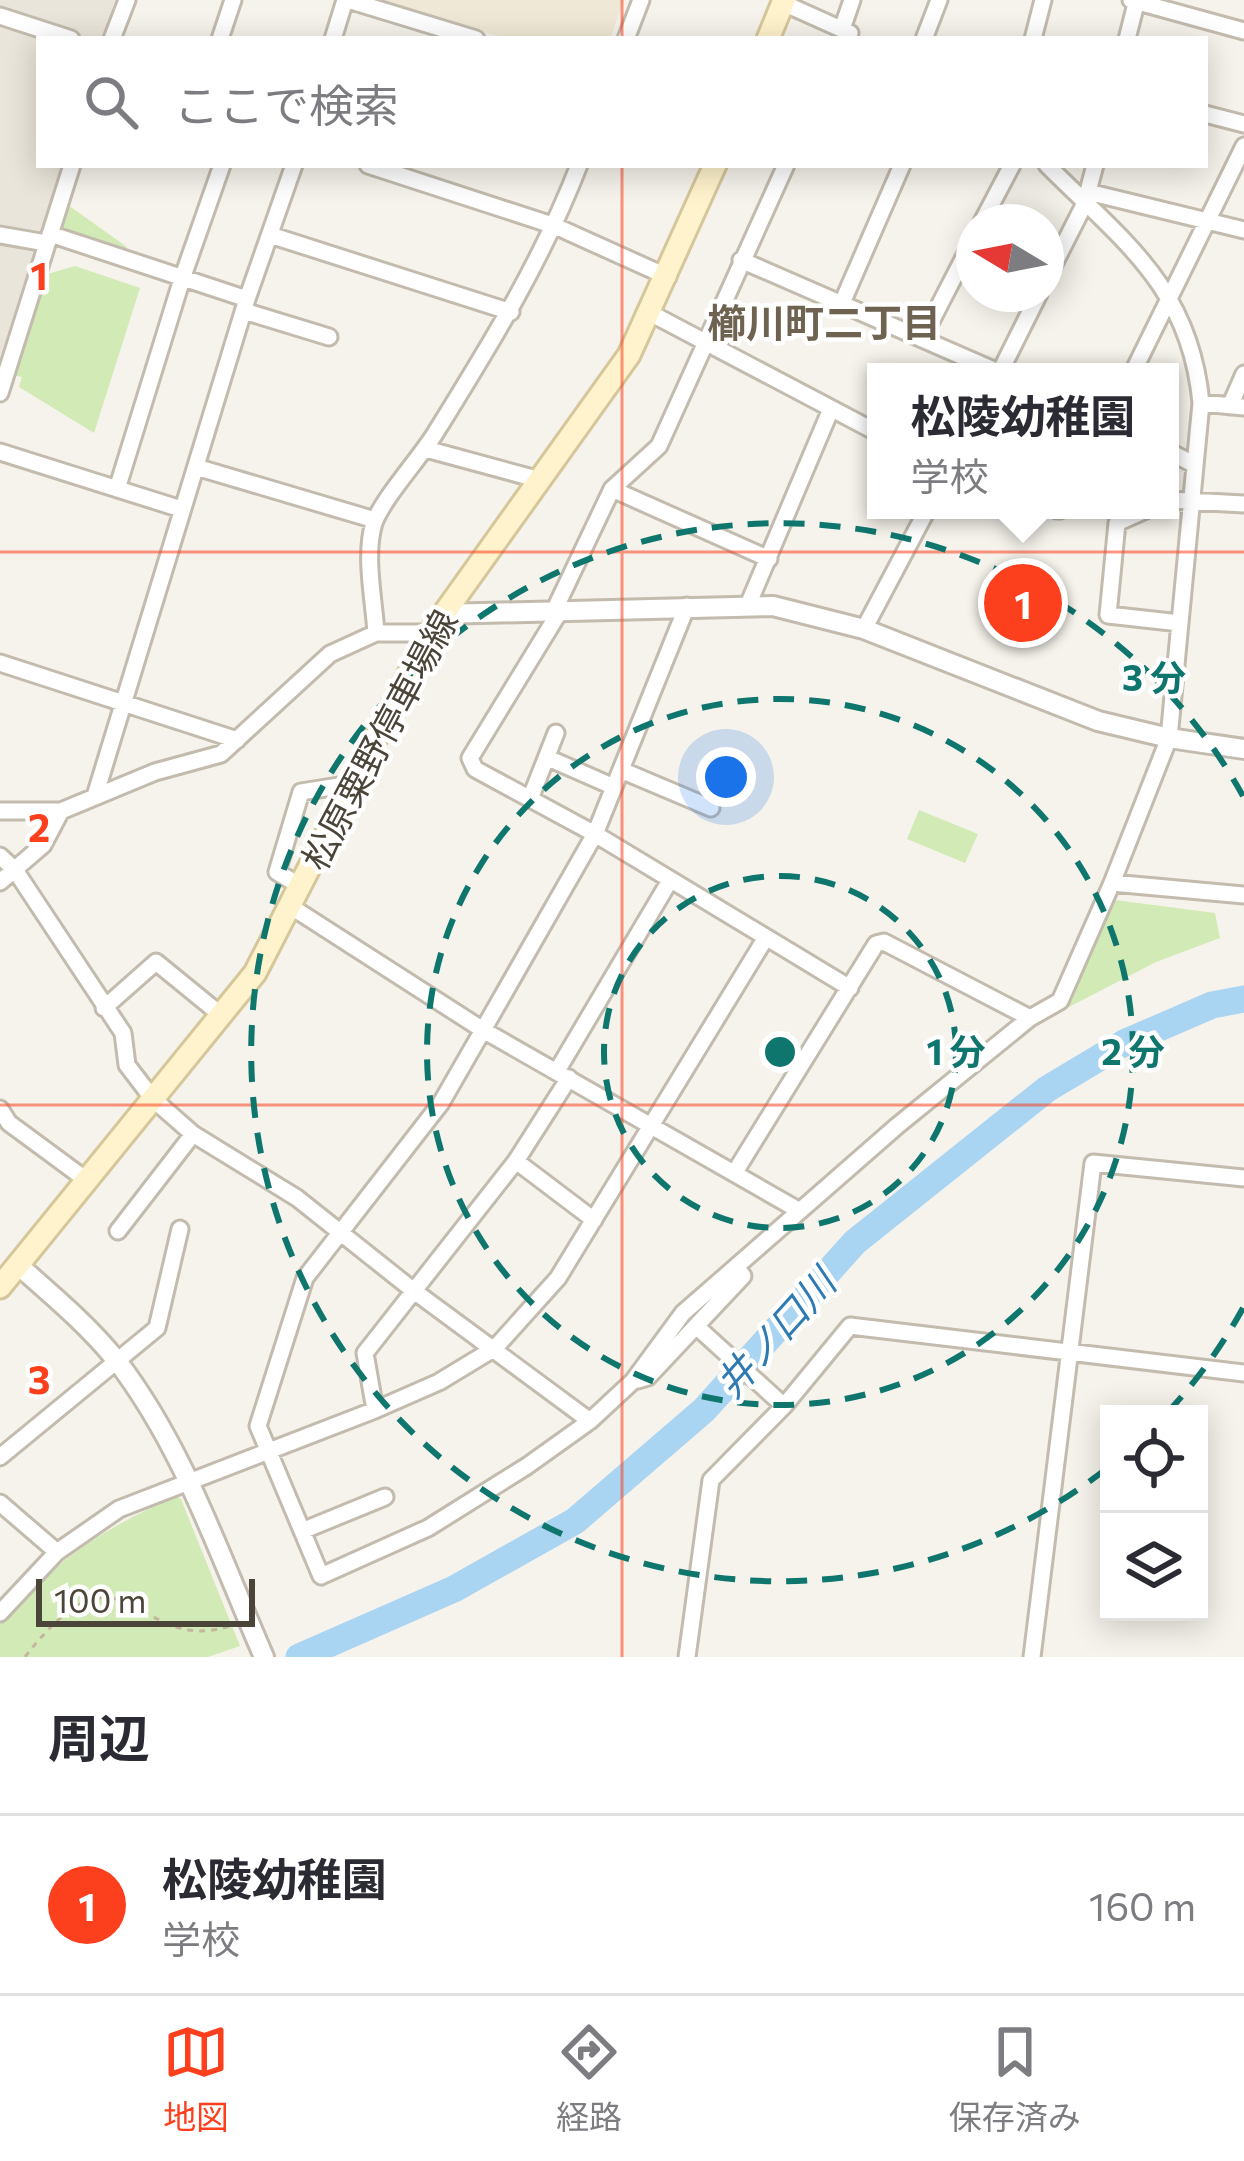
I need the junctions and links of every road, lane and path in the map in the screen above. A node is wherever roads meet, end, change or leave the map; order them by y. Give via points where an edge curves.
1 (127, 0) edge
2 (233, 0) edge
3 (347, 0) edge
4 (640, 0) edge
5 (852, 0) edge
6 (939, 0) edge
7 (1043, 0) edge
8 (1135, 0) edge
9 (783, 2) edge
10 (0, 16) edge
11 (1244, 31) edge
12 (850, 35) edge
13 (62, 36) edge
14 (113, 36) edge
15 (221, 36) edge
16 (334, 36) edge
17 (466, 36) edge
18 (632, 36) edge
19 (769, 36) edge
20 (925, 36) edge
21 (1034, 36) edge
22 (1128, 36) edge
23 (1208, 115) edge
24 (1244, 124) edge
25 (1244, 146) edge
26 (71, 168) edge
27 (221, 168) edge
28 (293, 168) edge
29 (377, 168) edge
30 (578, 168) edge
31 (714, 168) edge
32 (785, 168) edge
33 (901, 168) edge
34 (1010, 168) edge
35 (1051, 168) edge
36 (1094, 168) edge
37 (1086, 197) junction
38 (991, 204) edge
39 (1207, 221) junction
40 (555, 226) junction
41 (1244, 230) edge
42 (0, 235) edge
43 (270, 235) junction
44 (48, 239) junction
45 (1064, 243) edge
46 (741, 260) junction
47 (956, 273) edge
48 (668, 277) junction
49 (182, 279) junction
50 (1169, 297) junction
51 (842, 303) junction
52 (246, 305) junction
53 (511, 312) junction
54 (1030, 312) edge
55 (650, 313) junction
56 (329, 337) dead end
57 (922, 339) junction
58 (705, 344) junction
59 (978, 363) edge
60 (1004, 363) edge
61 (1137, 363) edge
62 (1244, 374) edge
63 (0, 393) edge
64 (1201, 404) junction
65 (1237, 406) edge
66 (831, 409) junction
67 (867, 427) edge
68 (426, 449) junction
69 (0, 452) edge
70 (1179, 457) edge
71 (1195, 465) junction
72 (196, 467) junction
73 (540, 480) junction
74 (117, 489) junction
75 (612, 489) junction
76 (1179, 500) edge
77 (1192, 501) junction
78 (1244, 504) edge
79 (181, 509) junction
80 (922, 519) edge
81 (1126, 519) edge
82 (375, 520) junction
83 (769, 559) junction
84 (748, 605) junction
85 (687, 606) junction
86 (557, 611) junction
87 (1180, 622) junction
88 (436, 624) junction
89 (864, 629) junction
90 (376, 633) junction
91 (0, 663) edge
92 (122, 703) junction
93 (556, 733) dead end
94 (1169, 738) junction
95 (237, 740) junction
96 (1244, 749) edge
97 (548, 758) junction
98 (621, 770) junction
99 (351, 784) junction
100 (614, 788) junction
101 (94, 796) junction
102 (530, 799) junction
103 (711, 808) dead end
104 (0, 811) edge
105 (61, 812) junction
106 (595, 834) junction
107 (0, 856) edge
108 (15, 870) junction
109 (0, 882) edge
110 (669, 882) junction
111 (1112, 883) junction
112 (1244, 895) edge
113 (295, 896) junction
114 (765, 939) junction
115 (850, 988) junction
116 (104, 1008) junction
117 (221, 1015) junction
118 (1030, 1018) junction
119 (483, 1030) junction
120 (563, 1074) junction
121 (153, 1099) junction
122 (0, 1109) edge
123 (651, 1125) junction
124 (193, 1134) junction
125 (516, 1161) junction
126 (735, 1172) junction
127 (1244, 1178) edge
128 (86, 1179) junction
129 (800, 1211) junction
130 (594, 1220) junction
131 (180, 1228) dead end
132 (118, 1231) dead end
133 (342, 1233) junction
134 (18, 1264) junction
135 (736, 1269) junction
136 (0, 1287) edge
137 (414, 1291) junction
138 (699, 1330) junction
139 (495, 1348) junction
140 (1069, 1353) junction
141 (117, 1362) junction
142 (1244, 1373) edge
143 (634, 1381) junction
144 (778, 1401) junction
145 (376, 1410) junction
146 (590, 1421) junction
147 (267, 1453) junction
148 (0, 1457) edge
149 (188, 1480) junction
150 (385, 1497) dead end
151 (0, 1503) edge
152 (302, 1531) junction
153 (57, 1552) junction
154 (0, 1613) edge
155 (241, 1626) junction
156 (25, 1657) edge
157 (264, 1657) edge
158 (687, 1657) edge
159 (1032, 1657) edge

1 - 14 street
2 - 15 street
3 - 16 street
3 - 17 street
4 - 18 street
5 - 12 street
6 - 20 street
7 - 21 street
8 - 11 street
8 - 22 street
9 - 12 street
9 - 19 main road
10 - 13 street
23 - 24 street
25 - 39 street
26 - 44 street
27 - 49 street
28 - 43 street
29 - 40 street
30 - 40 street
31 - 48 main road, 松原粟野停車場線
32 - 46 street
33 - 51 street
34 - 38 street
35 - 37 street
36 - 37 street
37 - 39 street
37 - 45 street
37 - 50 street
39 - 41 street
39 - 50 street
40 - 48 street
40 - 53 street
42 - 44 street
43 - 52 street
43 - 53 street
44 - 49 street
44 - 63 street
46 - 51 street
46 - 58 street
47 - 57 street
48 - 55 main road, 松原粟野停車場線
49 - 52 street
49 - 74 street
50 - 61 street
50 - 64 street via 1196,359
51 - 57 street
52 - 56 street
52 - 72 street
53 - 68 street
54 - 60 street
55 - 58 street
55 - 73 main road, 松原粟野停車場線
57 - 59 street
58 - 66 street
58 - 75 street via 659,446
62 - 65 street
64 - 65 street
64 - 71 street
66 - 67 street
66 - 83 street
68 - 73 street
68 - 82 street
69 - 74 street
70 - 71 street
71 - 77 street
72 - 79 street
72 - 82 street
73 - 88 main road, 松原粟野停車場線
74 - 79 street
75 - 83 street
75 - 86 street
76 - 77 street
77 - 78 street
77 - 87 street
79 - 92 street
80 - 89 street
81 - 87 street via 1117,523 1108,615
82 - 90 street
83 - 84 street
84 - 85 street
84 - 89 street
85 - 86 street
85 - 98 street
86 - 88 street
86 - 102 street via 470,758 475,769
87 - 94 street
88 - 90 street
88 - 99 main road, 松原粟野停車場線
89 - 94 street via 1098,722
90 - 95 street via 309,670
91 - 92 street
92 - 95 street
92 - 101 street
93 - 97 street
94 - 96 street
94 - 111 street
95 - 101 street via 221,754
97 - 100 street
97 - 102 street
98 - 100 street
98 - 103 street
99 - 113 main road, 松原粟野停車場線
99 - 113 street via 301,792 278,872
100 - 106 street
101 - 105 street
102 - 106 street
104 - 105 street
105 - 108 street via 43,845
106 - 110 street
106 - 119 street
107 - 108 street
108 - 109 street
108 - 116 street
110 - 114 street
110 - 120 street
111 - 112 street
111 - 118 street via 1060,1001
113 - 117 main road, 松原粟野停車場線 via 255,974
113 - 119 street
114 - 115 street
114 - 123 street
115 - 118 street via 884,942
115 - 126 street
116 - 117 street via 156,962
116 - 121 street via 123,1033 127,1065
117 - 121 main road, 松原粟野停車場線
118 - 129 street
119 - 120 street
119 - 133 street via 442,1103
120 - 123 street
120 - 125 street
121 - 124 street
121 - 128 main road, 松原粟野停車場線
122 - 128 street
123 - 126 street
123 - 130 street
124 - 132 street
124 - 133 street
125 - 130 street
125 - 137 street
126 - 129 street
127 - 140 street via 1093,1163
128 - 134 main road, 松原粟野停車場線
129 - 135 street
130 - 139 street via 559,1278
131 - 141 street via 157,1328
133 - 137 street
133 - 147 street via 305,1278 258,1426
134 - 136 main road, 松原粟野停車場線
134 - 141 street
135 - 138 street via 743,1276
135 - 143 street via 682,1313
137 - 139 street
137 - 145 street via 365,1353
138 - 143 street
138 - 144 street
139 - 145 street
139 - 146 street
140 - 142 street
140 - 144 street via 850,1326
140 - 159 street
141 - 148 street
141 - 149 street
143 - 146 street
144 - 158 street via 711,1480
145 - 147 street
146 - 152 street via 428,1528 321,1576
147 - 149 street
147 - 152 street
149 - 153 street via 118,1509
149 - 155 street
150 - 152 street
151 - 153 street
153 - 154 street
155 - 156 path via 183,1632 122,1600 94,1599 66,1610
155 - 157 street

